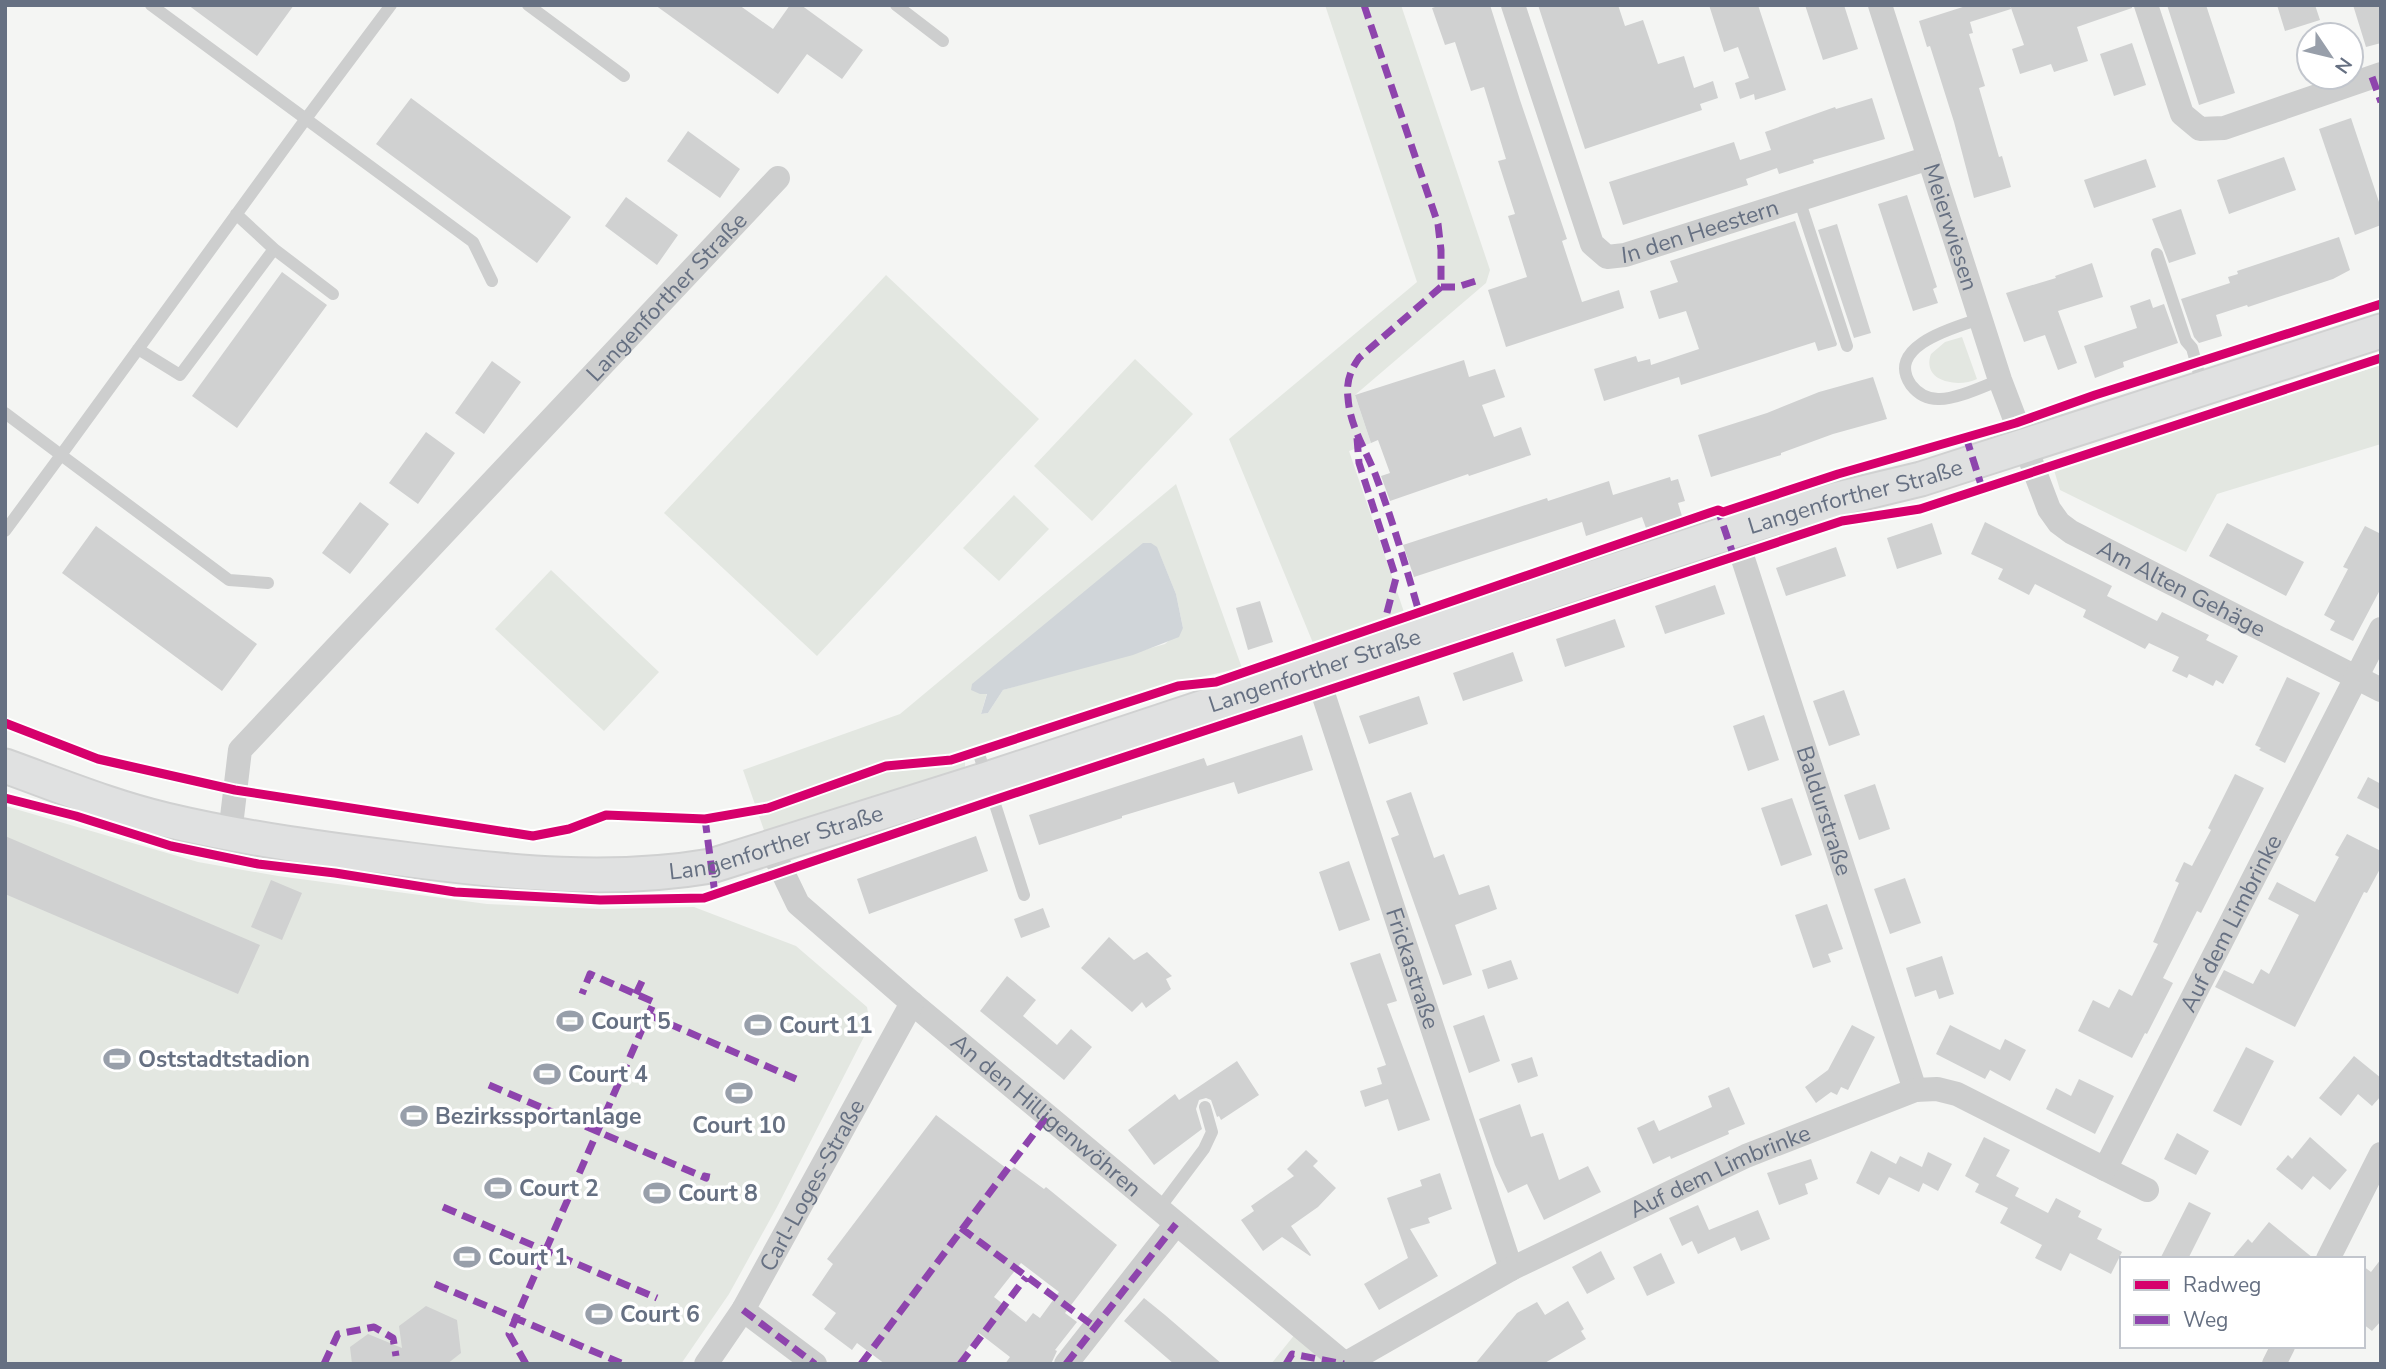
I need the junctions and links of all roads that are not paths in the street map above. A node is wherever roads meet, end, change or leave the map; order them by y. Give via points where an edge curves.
1 (150, 5) edge
2 (391, 5) edge
3 (528, 5) edge
4 (896, 5) edge
5 (1513, 5) edge
6 (1880, 5) edge
7 (2146, 5) edge
8 (943, 41) dead end
9 (2381, 74) edge
10 (624, 76) dead end
11 (305, 120) junction
12 (1929, 159) junction
13 (778, 178) dead end
14 (1799, 199) junction
15 (236, 214) junction
16 (274, 249) junction
17 (2157, 254) dead end
18 (492, 281) dead end
19 (333, 293) dead end
20 (1980, 319) junction
21 (2381, 331) edge
22 (1847, 345) dead end
23 (138, 349) junction
24 (2000, 380) junction
25 (2203, 388) junction
26 (5, 413) edge
27 (2026, 445) junction
28 (61, 455) junction
29 (5, 531) edge
30 (1734, 531) junction
31 (268, 583) dead end
32 (2381, 629) edge
33 (1315, 669) junction
34 (2356, 678) junction
35 (2381, 690) edge
36 (983, 765) junction
37 (5, 766) edge
38 (230, 834) junction
39 (771, 848) junction
40 (1024, 895) dead end
41 (912, 1003) junction
42 (1915, 1090) junction
43 (1205, 1107) dead end
44 (2381, 1154) edge
45 (2105, 1169) junction
46 (2147, 1189) dead end
47 (1168, 1216) junction
48 (2329, 1257) edge
49 (1511, 1269) junction
50 (743, 1310) junction
51 (2282, 1348) edge
52 (706, 1364) edge
53 (815, 1364) edge
54 (1066, 1364) edge
55 (1345, 1364) edge
56 (2274, 1364) edge

1 - 11 lane
2 - 11 lane
3 - 10 lane
4 - 8 lane
5 - 14 street, In den Heestern via 1592,244 1606,257 1625,255
6 - 12 street, Meierwiesen
7 - 9 street via 2182,114 2200,129 2224,128
11 - 15 lane
11 - 18 lane via 473,242
12 - 14 street, In den Heestern
12 - 20 street, Meierwiesen
13 - 38 street, Langenforther Straße via 240,750
14 - 22 lane
15 - 16 lane
15 - 23 lane
16 - 19 lane
16 - 23 lane via 180,375
17 - 25 lane
20 - 24 street, Meierwiesen
20 - 24 lane via 1916,347 1906,364 1907,379 1916,391 1941,400
21 - 25 main road, Langenforther Straße
23 - 28 lane
24 - 27 street, Meierwiesen
25 - 27 main road, Langenforther Straße
26 - 28 lane
27 - 30 main road, Langenforther Straße
27 - 34 street, Am Alten Gehäge via 2049,509 2071,532
28 - 29 lane
28 - 31 lane via 229,580
30 - 33 main road, Langenforther Straße
30 - 42 street, Baldurstraße
32 - 34 street, Auf dem Limbrinke
33 - 36 main road, Langenforther Straße
33 - 49 street, Frickastraße
34 - 35 street, Am Alten Gehäge
34 - 45 street, Auf dem Limbrinke
36 - 39 main road, Langenforther Straße
36 - 40 lane
37 - 38 main road, Langenforther Straße via 163,819
38 - 39 main road, Langenforther Straße via 495,871 567,876 674,872
39 - 41 street, An den Hilligenwöhren via 798,904
41 - 47 street, An den Hilligenwöhren
41 - 50 street, Carl-Loges-Straße
42 - 45 street, Auf dem Limbrinke via 1957,1094
42 - 49 street, Auf dem Limbrinke via 1746,1156
43 - 47 lane via 1212,1132
44 - 48 street
45 - 46 street, Auf dem Limbrinke
47 - 54 street
47 - 55 street, An den Hilligenwöhren
49 - 55 street, Auf dem Limbrinke
50 - 52 street, Carl-Loges-Straße
50 - 53 street
51 - 56 street

